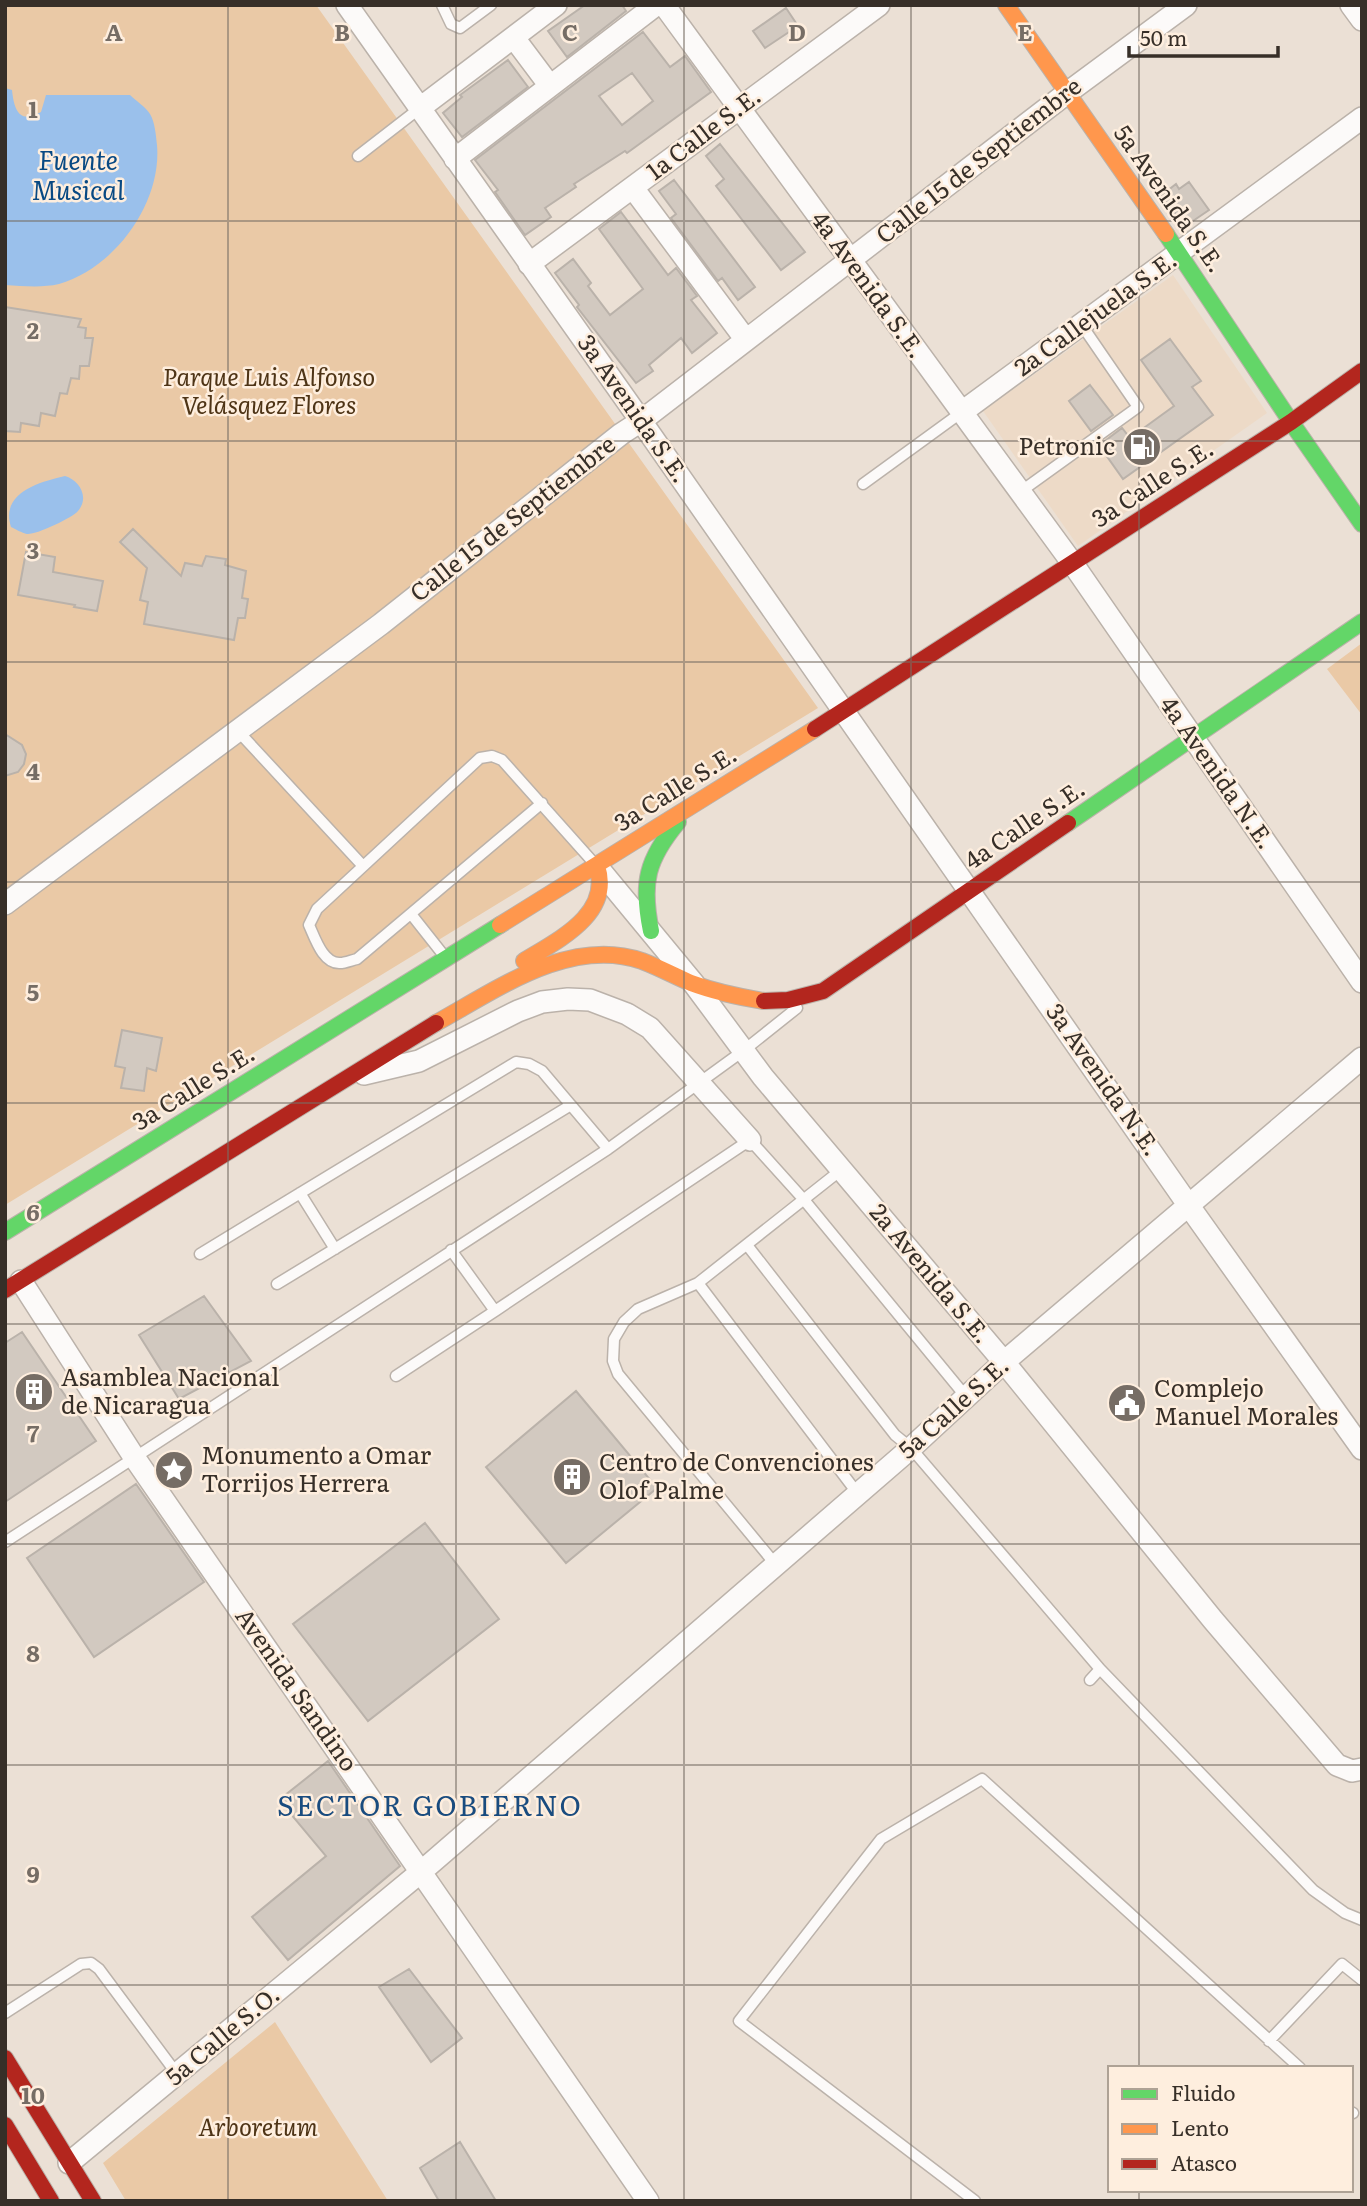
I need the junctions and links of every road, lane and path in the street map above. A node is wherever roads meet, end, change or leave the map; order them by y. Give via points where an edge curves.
1 (347, 5) edge
2 (442, 5) edge
3 (491, 5) edge
4 (556, 5) edge
5 (656, 5) edge
6 (664, 5) edge
7 (878, 5) edge
8 (1006, 5) edge
9 (1186, 5) edge
10 (1351, 5) edge
11 (1362, 20) edge
12 (514, 38) junction
13 (550, 86) junction
14 (1067, 93) junction
15 (420, 108) junction
16 (738, 108) junction
17 (1362, 118) edge
18 (358, 156) dead end
19 (455, 159) junction
20 (632, 188) junction
21 (1180, 252) junction
22 (850, 260) junction
23 (529, 264) junction
24 (1081, 324) junction
25 (746, 340) junction
26 (1362, 371) edge
27 (962, 412) junction
28 (641, 421) junction
29 (1291, 422) junction
30 (863, 484) dead end
31 (1020, 492) junction
32 (1362, 524) edge
33 (1073, 564) junction
34 (1362, 622) edge
35 (844, 711) junction
36 (238, 731) junction
37 (1192, 739) junction
38 (699, 802) junction
39 (542, 803) junction
40 (363, 866) junction
41 (597, 866) junction
42 (971, 890) junction
43 (5, 904) edge
44 (411, 914) junction
45 (651, 931) junction
46 (446, 959) junction
47 (1362, 982) edge
48 (694, 984) junction
49 (814, 995) junction
50 (412, 1036) junction
51 (743, 1051) junction
52 (1362, 1058) edge
53 (342, 1080) junction
54 (700, 1082) junction
55 (571, 1105) junction
56 (750, 1140) junction
57 (608, 1149) junction
58 (841, 1170) junction
59 (300, 1193) junction
60 (805, 1201) junction
61 (1189, 1206) junction
62 (5, 1232) edge
63 (747, 1245) junction
64 (335, 1249) junction
65 (451, 1250) junction
66 (200, 1254) dead end
67 (698, 1283) junction
68 (277, 1284) dead end
69 (13, 1285) edge
70 (495, 1311) junction
71 (1004, 1362) junction
72 (396, 1376) dead end
73 (967, 1398) junction
74 (911, 1448) junction
75 (1362, 1449) edge
76 (134, 1457) junction
77 (858, 1494) junction
78 (5, 1542) edge
79 (776, 1565) junction
80 (1100, 1669) junction
81 (1090, 1680) dead end
82 (1357, 1770) edge
83 (422, 1871) junction
84 (1362, 1920) edge
85 (1362, 1980) edge
86 (5, 2013) edge
87 (1269, 2041) junction
88 (5, 2058) edge
89 (1298, 2066) edge
90 (177, 2074) junction
91 (5, 2125) edge
92 (51, 2178) junction
93 (51, 2201) edge
94 (93, 2201) edge
95 (648, 2201) edge
96 (975, 2201) edge

1 - 15 street
2 - 3 lane via 451,24 460,28
4 - 12 street
5 - 13 street
6 - 16 street, 4a Avenida S.E.
7 - 16 street, 1a Calle S.E.
8 - 14 main road, 5a Avenida S.E.
9 - 14 street, Calle 15 de Septiembre
10 - 11 street
12 - 13 street
12 - 15 street
13 - 19 street
14 - 21 main road, 5a Avenida S.E.
14 - 22 street, Calle 15 de Septiembre
15 - 18 lane
15 - 19 street, 3a Avenida S.E.
16 - 20 street, 1a Calle S.E.
16 - 22 street, 4a Avenida S.E.
17 - 21 street, 2a Callejuela S.E.
19 - 23 street, 3a Avenida S.E.
20 - 23 street, 1a Calle S.E.
20 - 25 street
21 - 24 street, 2a Callejuela S.E.
21 - 29 main road, 5a Avenida S.E.
22 - 25 street, Calle 15 de Septiembre
22 - 27 street, 4a Avenida S.E.
23 - 28 street, 3a Avenida S.E.
24 - 27 street, 2a Callejuela S.E.
24 - 31 lane via 1138,407
25 - 28 street, Calle 15 de Septiembre
26 - 29 main road, 3a Calle S.E.
27 - 30 lane, 2a Callejuela S.E.
27 - 31 street, 4a Avenida S.E.
28 - 35 street, 3a Avenida S.E.
28 - 36 street, Calle 15 de Septiembre
29 - 32 main road, 5a Avenida S.E.
29 - 33 main road, 3a Calle S.E.
31 - 33 street, 4a Avenida S.E.
33 - 35 main road, 3a Calle S.E.
33 - 37 street, 4a Avenida N.E.
34 - 37 main road, 4a Calle S.E.
35 - 38 main road, 3a Calle S.E.
35 - 42 street, 3a Avenida N.E.
36 - 40 lane
36 - 43 street, Calle 15 de Septiembre
37 - 42 main road, 4a Calle S.E.
37 - 47 street, 4a Avenida N.E.
38 - 41 main road, 3a Calle S.E.
38 - 45 main road via 661,842 648,867 644,894
39 - 40 lane via 502,760 480,758
39 - 41 lane
39 - 44 lane
40 - 44 lane via 317,909 309,925 331,961 357,959
41 - 45 street, 2a Avenida S.E.
41 - 46 main road, 3a Calle S.E.
41 - 50 main road via 601,880 598,895 577,925
42 - 49 main road, 4a Calle S.E.
42 - 61 street, 3a Avenida N.E.
44 - 46 lane
45 - 48 street, 2a Avenida S.E.
46 - 62 main road, 3a Calle S.E.
48 - 49 main road, 4a Calle S.E. via 766,1001
48 - 50 main road via 621,956 579,957 530,971
48 - 51 street, 2a Avenida S.E.
49 - 51 lane
50 - 53 main road
51 - 54 lane
51 - 58 street, 2a Avenida S.E.
52 - 61 street, 5a Calle S.E.
53 - 54 street via 419,1062 518,1011 568,999 590,1000 639,1021
53 - 69 main road
54 - 56 street
54 - 57 lane
55 - 57 lane
55 - 59 lane via 542,1071 516,1062
55 - 64 lane
56 - 60 lane
56 - 70 lane
57 - 65 lane
58 - 60 lane
58 - 71 street, 2a Avenida S.E.
59 - 64 lane
59 - 66 lane
60 - 63 lane
60 - 73 lane
61 - 71 street, 5a Calle S.E.
61 - 75 street, 3a Avenida N.E.
63 - 67 lane
63 - 74 lane via 895,1435
64 - 68 lane
65 - 70 lane
65 - 76 lane
67 - 77 lane
67 - 79 lane via 638,1308 614,1339 613,1361 618,1374
69 - 76 street, Avenida Sandino
70 - 72 lane
71 - 73 street, 5a Calle S.E.
71 - 82 street, 2a Avenida S.E. via 1337,1765
73 - 74 street, 5a Calle S.E.
74 - 77 street, 5a Calle S.E.
74 - 80 lane
76 - 78 lane
76 - 83 street, Avenida Sandino
77 - 79 street, 5a Calle S.E.
79 - 83 street, 5a Calle S.E.
80 - 81 lane
80 - 84 lane via 1313,1890
83 - 90 street, 5a Calle S.O.
83 - 95 street, Avenida Sandino
85 - 87 lane via 1342,1964
86 - 90 lane via 81,1964 91,1963
87 - 89 lane
87 - 96 lane via 982,1779 881,1839 739,2021
88 - 92 main road
90 - 92 street, 5a Calle S.O.
91 - 92 main road
92 - 93 main road
92 - 94 main road

